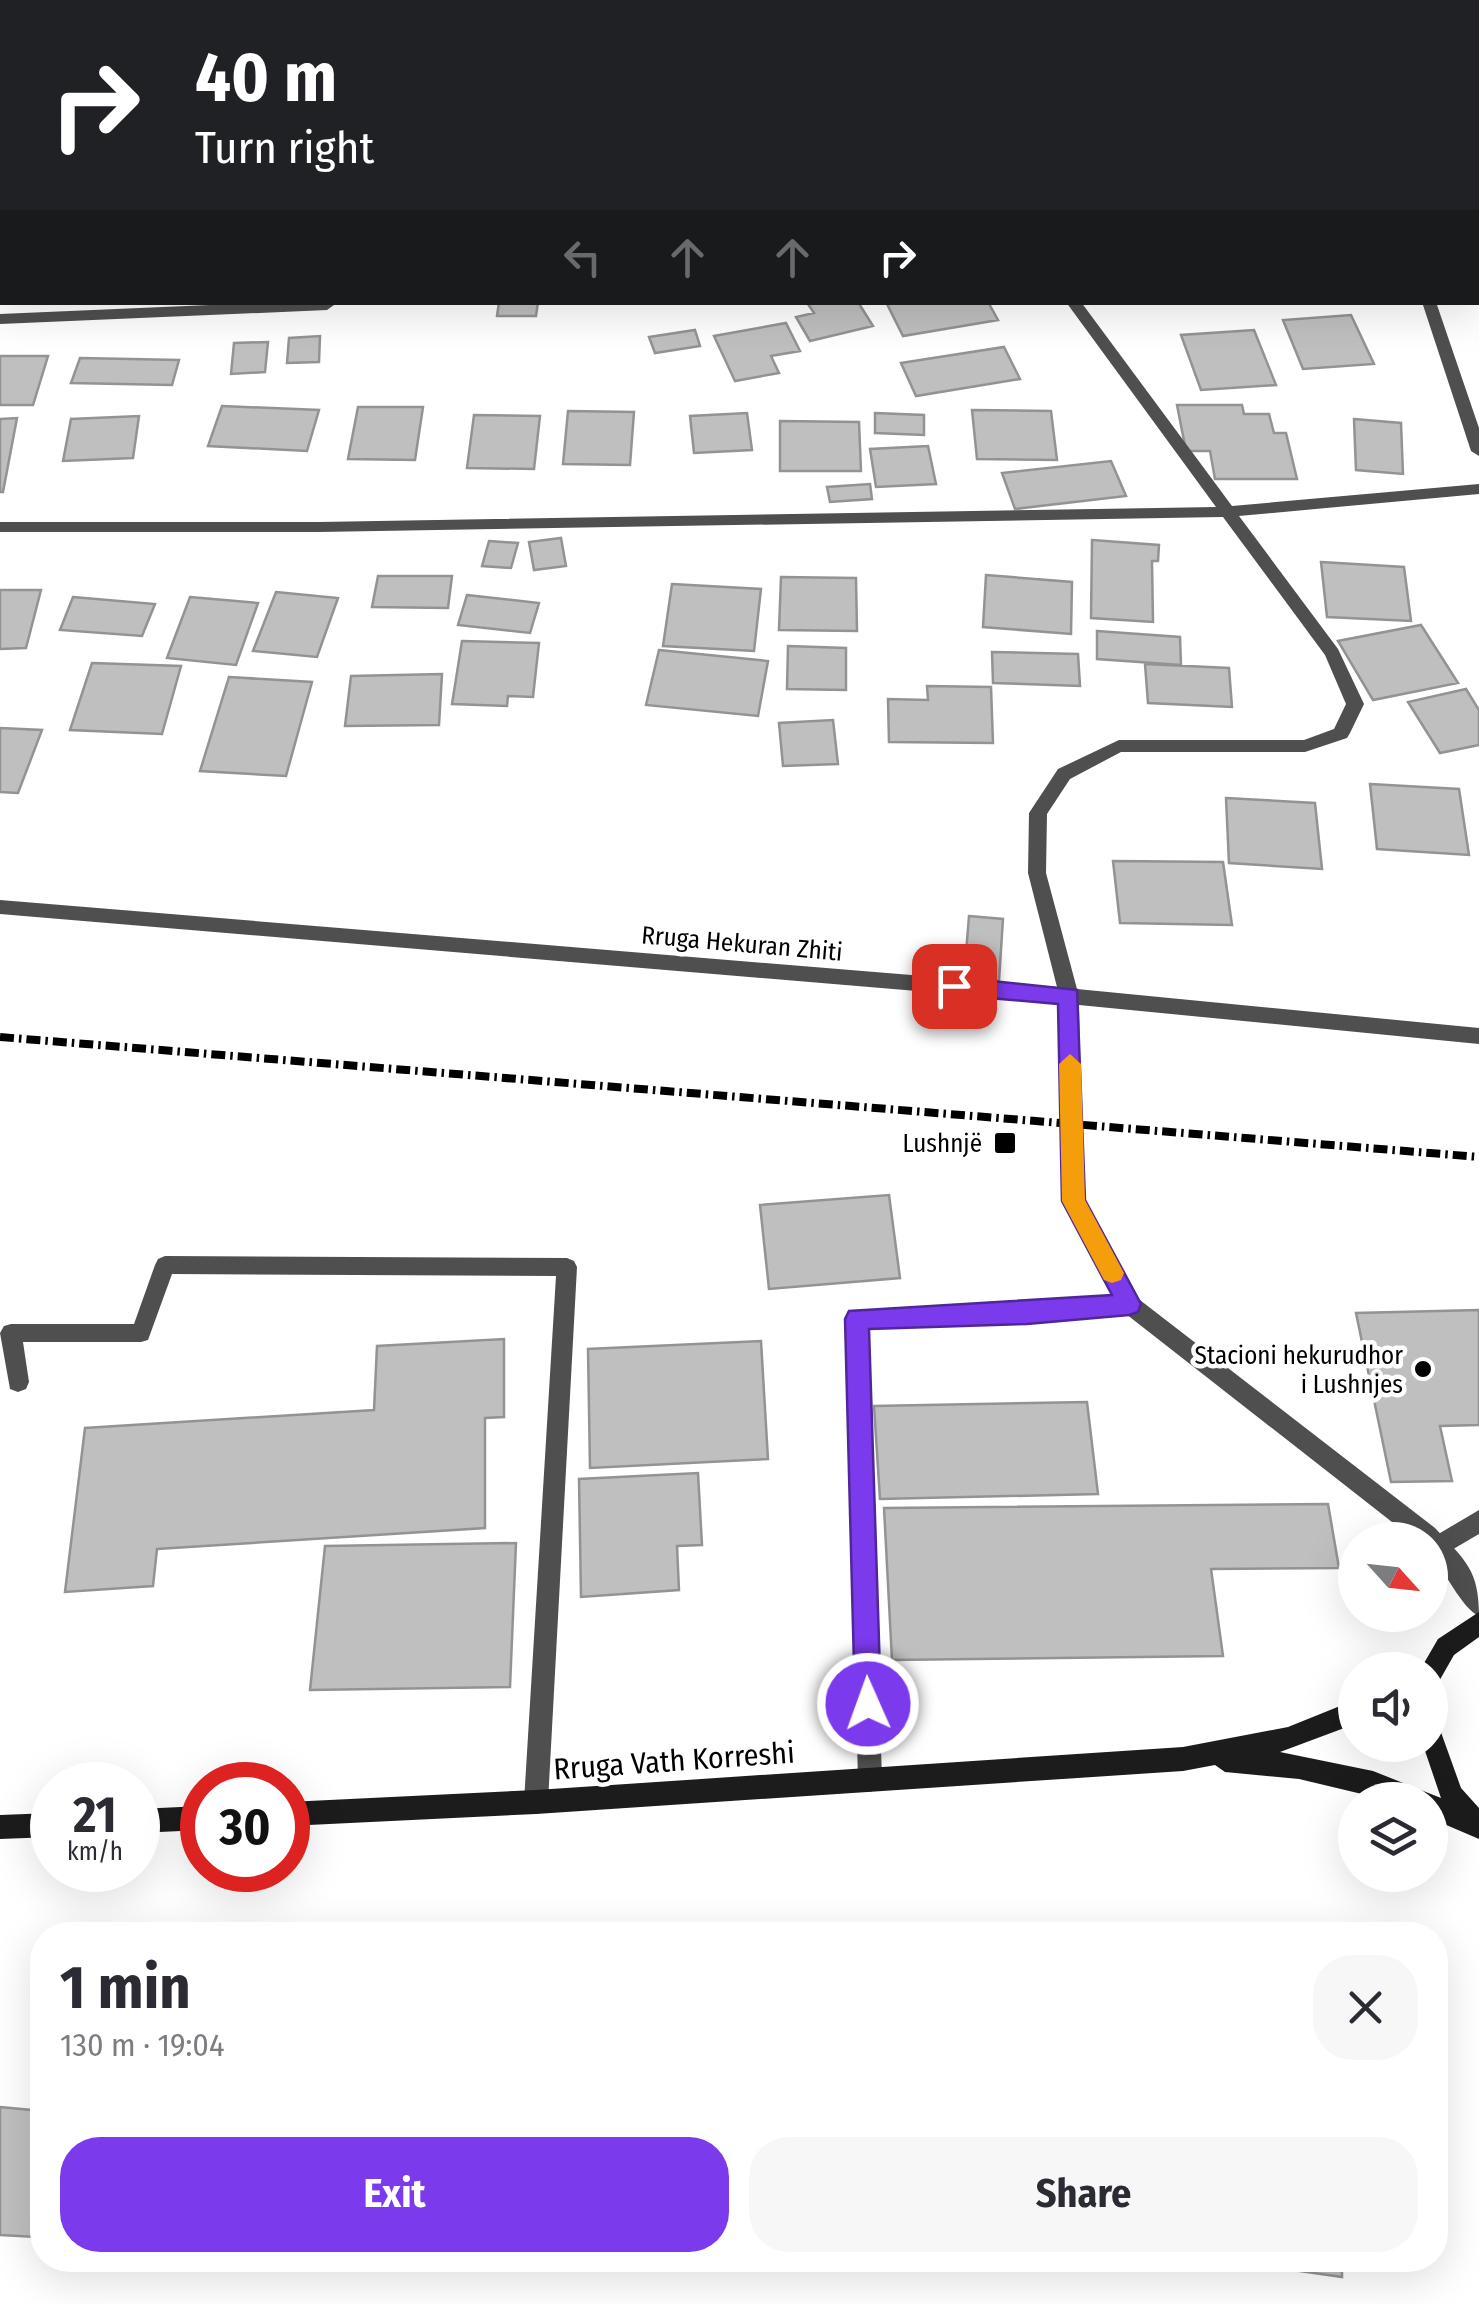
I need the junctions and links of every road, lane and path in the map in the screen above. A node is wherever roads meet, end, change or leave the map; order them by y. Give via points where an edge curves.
1 (327, 305) edge
2 (1075, 305) edge
3 (1430, 305) edge
4 (0, 319) edge
5 (1479, 451) edge
6 (1479, 488) edge
7 (1225, 512) junction
8 (0, 527) edge
9 (0, 907) edge
10 (1069, 996) junction
11 (1479, 1036) edge
12 (1129, 1304) junction
13 (18, 1382) dead end
14 (1479, 1521) edge
15 (1407, 1522) edge
16 (1448, 1541) edge
17 (1448, 1559) edge
18 (1479, 1605) edge
19 (1479, 1623) edge
20 (1444, 1652) edge
21 (1338, 1719) edge
22 (1183, 1759) junction
23 (1440, 1762) edge
24 (870, 1780) junction
25 (1365, 1782) edge
26 (536, 1802) junction
27 (310, 1813) edge
28 (1448, 1813) edge
29 (30, 1826) edge
30 (0, 1827) edge
31 (1479, 1828) edge

1 - 4 street
2 - 7 street
3 - 5 street
6 - 7 street
7 - 8 street
7 - 10 street via 1332,654 1355,704 1341,733 1305,746 1119,746 1064,774 1038,813 1037,873
9 - 10 street, Rruga Hekuran Zhiti
10 - 11 street, Rruga Hekuran Zhiti
10 - 12 street via 1073,1201
12 - 15 street
12 - 24 street via 857,1319
13 - 26 street via 12,1333 141,1333 165,1265 567,1266
14 - 16 street
17 - 18 street
19 - 20 main road
21 - 22 main road, Rruga Vath Korreshi via 1288,1739
22 - 24 main road, Rruga Vath Korreshi
22 - 25 main road, Rruga Vath Korreshi via 1302,1768
23 - 31 main road via 1452,1795
24 - 26 main road, Rruga Vath Korreshi
26 - 27 main road, Rruga Vath Korreshi
28 - 31 main road
29 - 30 main road

